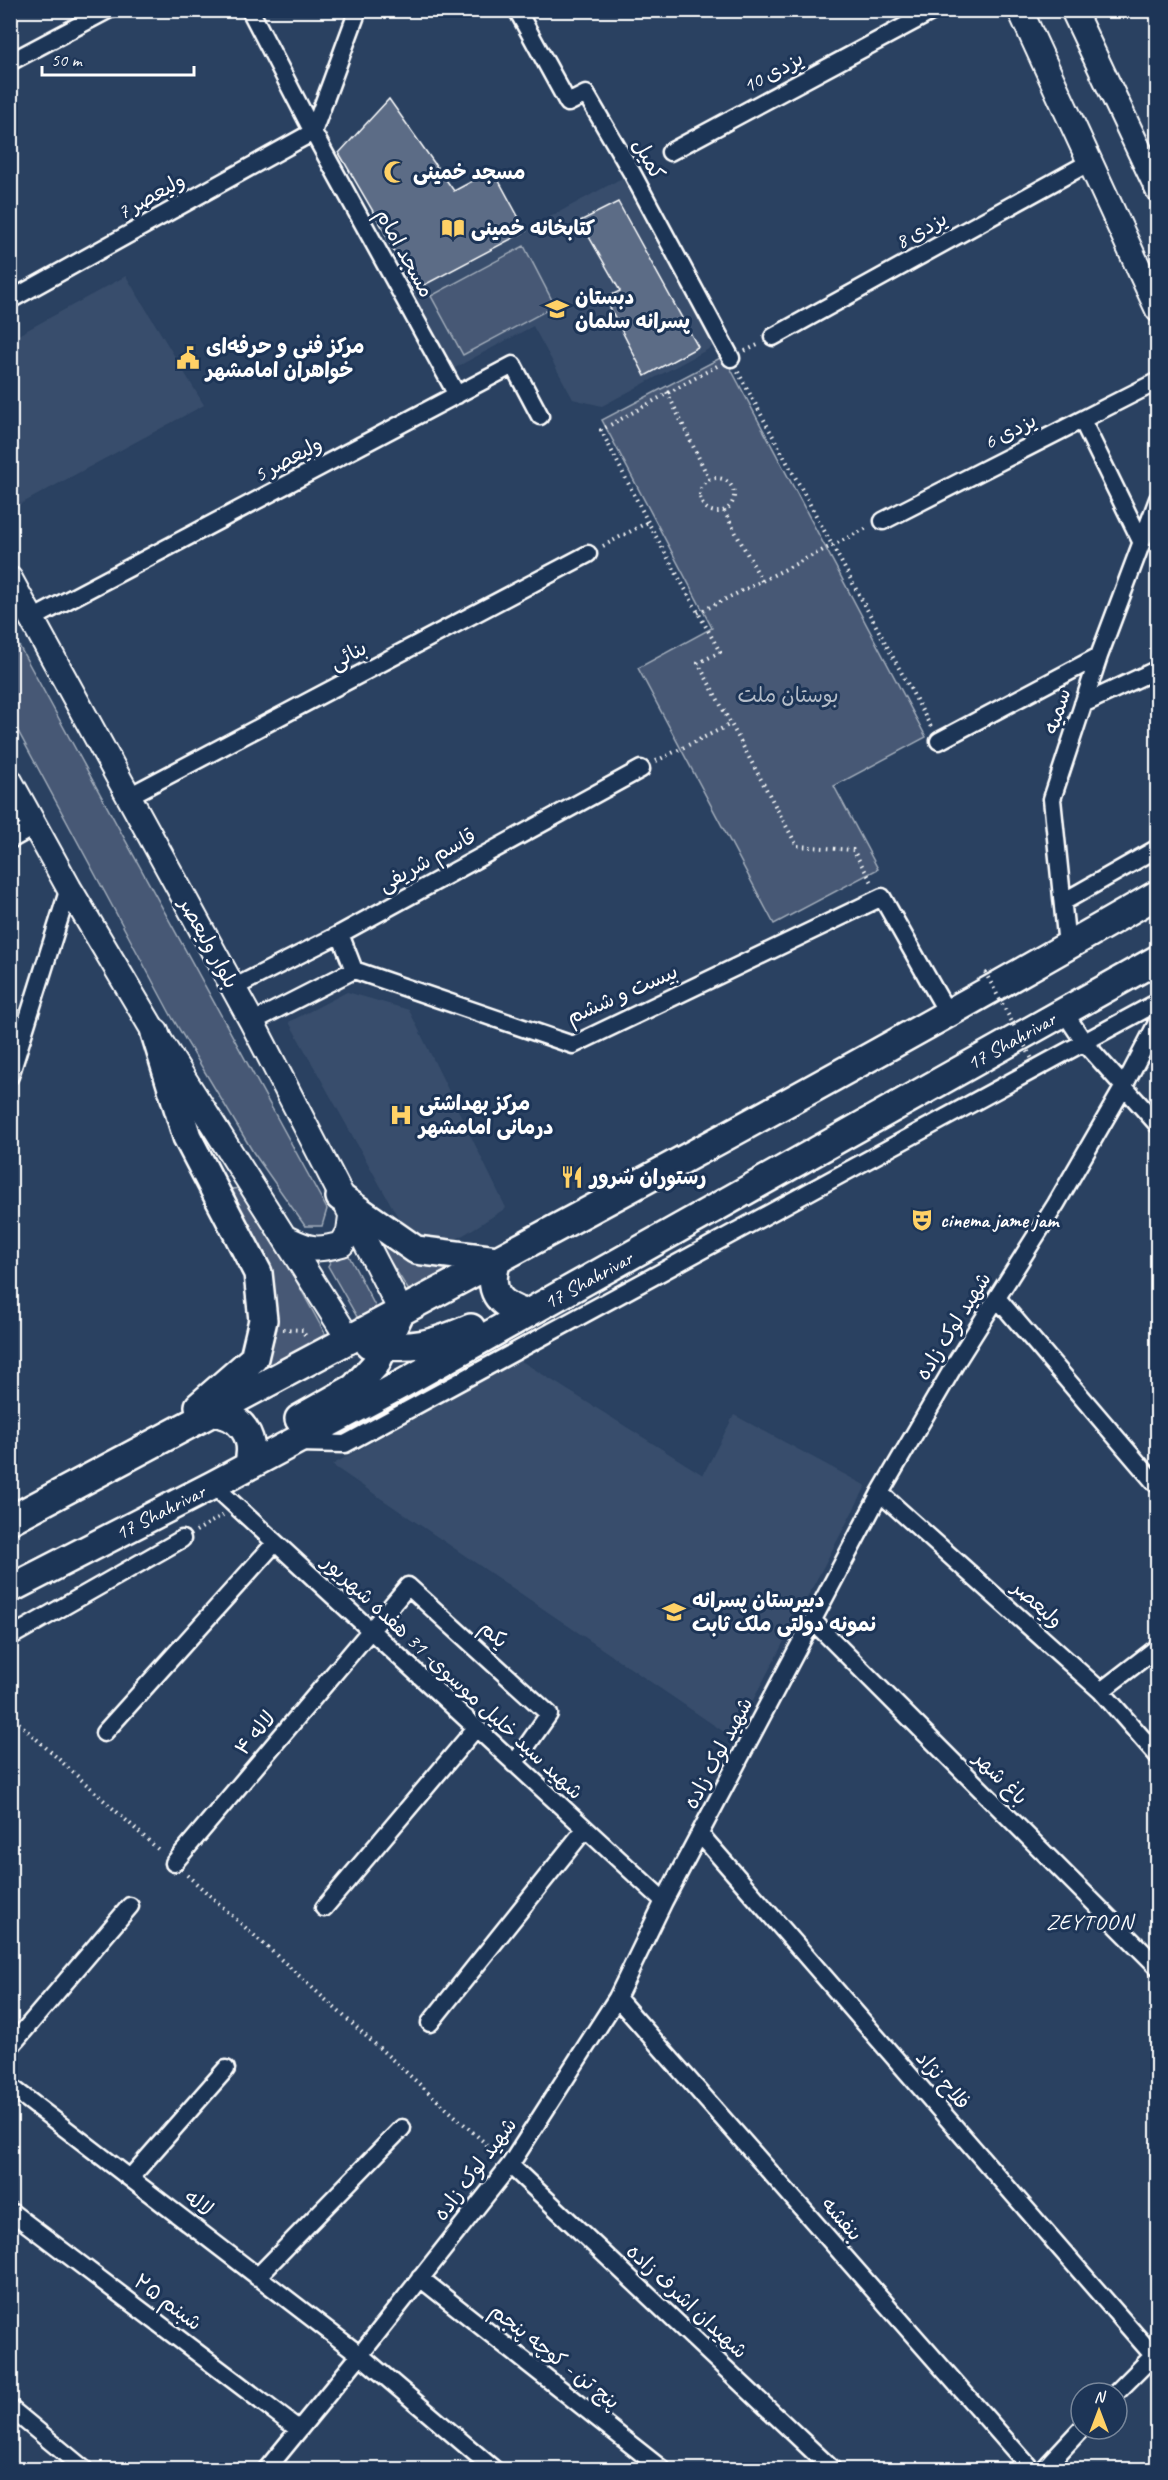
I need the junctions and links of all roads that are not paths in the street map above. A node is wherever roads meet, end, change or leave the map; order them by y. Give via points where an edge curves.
1 (108, 10) edge
2 (250, 10) edge
3 (358, 10) edge
4 (517, 10) edge
5 (935, 10) edge
6 (1020, 10) edge
7 (1073, 10) edge
8 (10, 62) edge
9 (314, 132) junction
10 (670, 152) dead end
11 (1090, 162) junction
12 (1158, 190) edge
13 (10, 300) edge
14 (1158, 310) edge
15 (773, 337) road end
16 (731, 358) road end
17 (1158, 381) edge
18 (457, 395) junction
19 (540, 416) dead end
20 (1082, 420) junction
21 (1158, 499) edge
22 (883, 521) road end
23 (1141, 541) junction
24 (588, 554) road end
25 (10, 579) edge
26 (32, 619) junction
27 (1099, 656) junction
28 (1158, 669) edge
29 (1083, 704) junction
30 (939, 741) road end
31 (641, 769) road end
32 (10, 781) edge
33 (129, 796) junction
34 (35, 826) junction
35 (10, 840) edge
36 (1158, 848) edge
37 (69, 888) junction
38 (1158, 894) edge
39 (1063, 902) junction
40 (340, 934) junction
41 (1067, 946) junction
42 (1158, 959) edge
43 (354, 969) junction
44 (233, 988) junction
45 (1158, 1002) edge
46 (1064, 1012) junction
47 (948, 1014) junction
48 (1158, 1021) edge
49 (252, 1022) junction
50 (155, 1032) junction
51 (1084, 1042) junction
52 (10, 1076) edge
53 (1123, 1088) junction
54 (1158, 1125) edge
55 (346, 1206) junction
56 (288, 1239) junction
57 (497, 1260) junction
58 (588, 1280) junction
59 (997, 1298) junction
60 (603, 1304) junction
61 (401, 1311) junction
62 (527, 1314) junction
63 (350, 1341) junction
64 (386, 1346) junction
65 (210, 1412) junction
66 (159, 1441) junction
67 (292, 1443) junction
68 (248, 1466) junction
69 (1155, 1484) dead end
70 (213, 1485) junction
71 (880, 1493) junction
72 (10, 1520) edge
73 (182, 1539) road end
74 (275, 1543) junction
75 (10, 1589) edge
76 (813, 1621) junction
77 (370, 1631) junction
78 (10, 1637) edge
79 (1158, 1647) edge
80 (1101, 1691) junction
81 (476, 1728) junction
82 (104, 1733) dead end
83 (1158, 1756) edge
84 (514, 1764) junction
85 (585, 1829) junction
86 (700, 1834) junction
87 (174, 1863) road end
88 (664, 1901) junction
89 (130, 1906) dead end
90 (324, 1908) dead end
91 (1158, 1967) edge
92 (618, 1998) junction
93 (430, 2023) dead end
94 (10, 2047) edge
95 (226, 2070) dead end
96 (10, 2086) edge
97 (402, 2128) dead end
98 (510, 2165) junction
99 (130, 2178) junction
100 (10, 2211) edge
101 (257, 2277) junction
102 (420, 2278) junction
103 (1155, 2353) edge
104 (360, 2355) junction
105 (1128, 2381) edge
106 (10, 2408) edge
107 (298, 2428) junction
108 (1070, 2441) edge
109 (85, 2469) edge
110 (266, 2469) edge
111 (495, 2469) edge
112 (663, 2469) edge
113 (833, 2469) edge
114 (1032, 2469) edge
115 (1042, 2469) edge

1 - 8 street
2 - 9 street, مسجد امام
3 - 9 street
4 - 16 street, کمیل via 568,103 586,94
5 - 10 street, یزدی 10
6 - 11 main road
7 - 12 main road
9 - 13 street, ولیعصر 7
9 - 18 street, مسجد امام
11 - 14 main road
11 - 15 street, یزدی 8
17 - 20 street, یزدی 6
18 - 19 street, ولیعصر 5 via 513,365
18 - 26 street, ولیعصر 5
20 - 22 street, یزدی 6
20 - 23 street
21 - 23 street, سمیه
23 - 27 street, سمیه
24 - 33 street, بنائی
25 - 26 main road, بلوار ولیعصر
26 - 33 main road, بلوار ولیعصر
27 - 29 street, سمیه
27 - 30 street
28 - 29 street
29 - 39 street, سمیه via 1052,799
31 - 40 street, قاسم شریفی
32 - 34 main road
33 - 44 main road, بلوار ولیعصر
34 - 35 street
34 - 37 main road
36 - 39 street
37 - 50 main road
37 - 52 street
38 - 41 main road
39 - 41 street, سمیه
40 - 43 street
40 - 44 street, قاسم شریفی
41 - 47 main road
42 - 46 main road, 17 Shahrivar
43 - 47 street, بیست و ششم via 573,1045 882,897
43 - 49 street
44 - 49 main road, بلوار ولیعصر
45 - 51 street
46 - 51 street
46 - 58 main road, 17 Shahrivar
47 - 57 main road
48 - 53 street, شهید لوک زاده
49 - 55 main road, بلوار ولیعصر
50 - 56 main road
50 - 66 main road via 187,1137 258,1273 263,1320 254,1358
51 - 53 street
51 - 60 street
53 - 54 street
53 - 59 street, شهید لوک زاده
55 - 56 main road via 349,1232 342,1244 321,1250
55 - 57 main road via 416,1250
55 - 61 main road, بلوار ولیعصر
56 - 63 main road
57 - 61 main road
57 - 62 main road via 492,1273 499,1300
58 - 60 street
58 - 62 main road, 17 Shahrivar
59 - 69 street
59 - 71 street, شهید لوک زاده
60 - 67 street via 345,1444
61 - 63 main road
61 - 64 main road
62 - 64 main road via 491,1319 440,1342 415,1347
62 - 67 main road, 17 Shahrivar
63 - 64 main road
63 - 65 main road
64 - 68 main road via 354,1388 279,1430
65 - 66 main road
65 - 68 main road via 232,1417 248,1433
66 - 72 main road
67 - 68 main road, 17 Shahrivar
68 - 70 main road, 17 Shahrivar
70 - 74 street, شهید سید خلیل موسوی- 31 هفده شهریور
70 - 75 main road, 17 Shahrivar
71 - 76 street, شهید لوک زاده
71 - 80 street, ولیعصر
73 - 78 street
74 - 77 street, شهید سید خلیل موسوی- 31 هفده شهریور
74 - 82 street
76 - 86 street, شهید لوک زاده
76 - 91 street, باغ شهر
77 - 81 street, شهید سید خلیل موسوی- 31 هفده شهریور
77 - 84 street, یکم via 408,1586 549,1714
77 - 87 street, لاله ۴
79 - 80 street
80 - 83 street, ولیعصر
81 - 84 street, شهید سید خلیل موسوی- 31 هفده شهریور
81 - 90 street
84 - 85 street, شهید سید خلیل موسوی- 31 هفده شهریور
85 - 88 street, شهید سید خلیل موسوی- 31 هفده شهریور
85 - 93 street
86 - 88 street, شهید لوک زاده
86 - 103 street, فلاح نژاد
88 - 92 street, شهید لوک زاده
89 - 94 street
92 - 98 street, شهید لوک زاده
92 - 114 street, بنفشه
95 - 99 street
96 - 99 street, لاله
97 - 101 street
98 - 102 street, شهید لوک زاده
98 - 113 street, شهیدان اشرف زاده
99 - 101 street, لاله
100 - 107 street, شبنم ۲۵
101 - 104 street, لاله
102 - 104 street, شهید لوک زاده
102 - 112 street, پنج تن - کوچه پنجم
103 - 105 street
104 - 107 street, شهید لوک زاده
104 - 111 street, لاله
106 - 109 street
107 - 110 street, شهید لوک زاده
108 - 115 street

